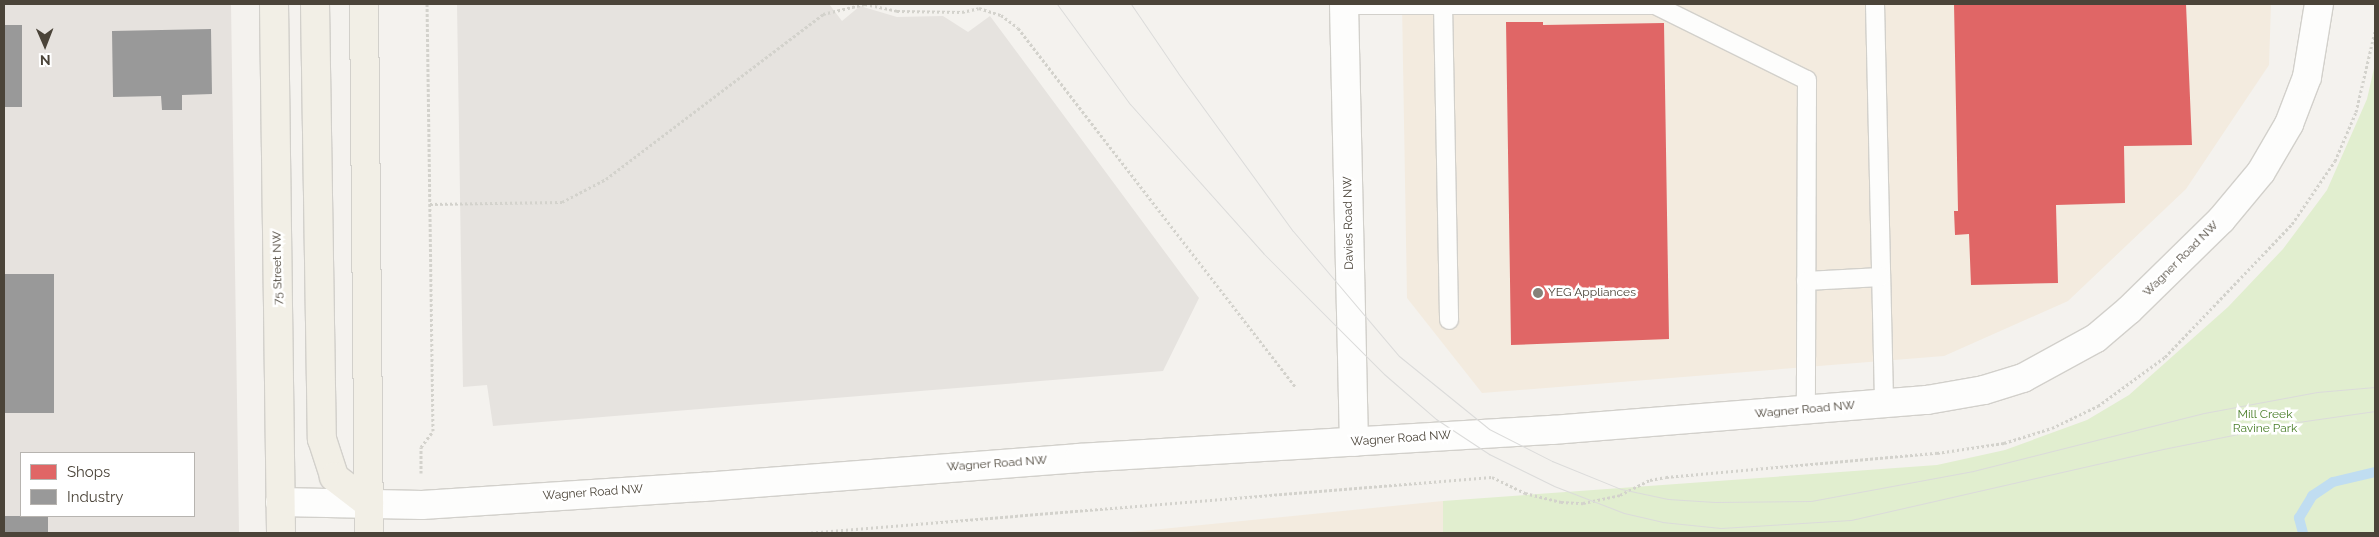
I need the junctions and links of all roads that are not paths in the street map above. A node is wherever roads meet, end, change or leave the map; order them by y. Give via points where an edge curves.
1 (274, 4) edge
2 (316, 4) edge
3 (364, 4) edge
4 (1875, 4) edge
5 (2319, 4) edge
6 (1344, 5) edge
7 (1444, 5) edge
8 (1881, 277) junction
9 (1806, 281) junction
10 (1449, 320) dead end
11 (1884, 404) junction
12 (1806, 410) junction
13 (1354, 442) junction
14 (280, 502) junction
15 (369, 504) junction
16 (281, 533) edge
17 (301, 533) edge
18 (369, 533) edge

1 - 14 main road, 75 Street NW
2 - 15 main road via 322,438 334,477
3 - 15 main road
4 - 8 lane
5 - 11 street, Wagner Road NW via 2307,78 2289,124 2261,172 2221,220 2129,310 2096,338 2023,378 1984,390
6 - 7 lane
6 - 13 street, Davies Road NW
7 - 9 lane via 1655,5 1807,80
7 - 10 lane
8 - 9 lane
8 - 11 lane
9 - 12 lane
11 - 12 street, Wagner Road NW
12 - 13 street, Wagner Road NW
13 - 15 street, Wagner Road NW via 422,505
14 - 15 street, Wagner Road NW
14 - 16 main road, 75 Street NW
14 - 17 main road
15 - 18 main road

